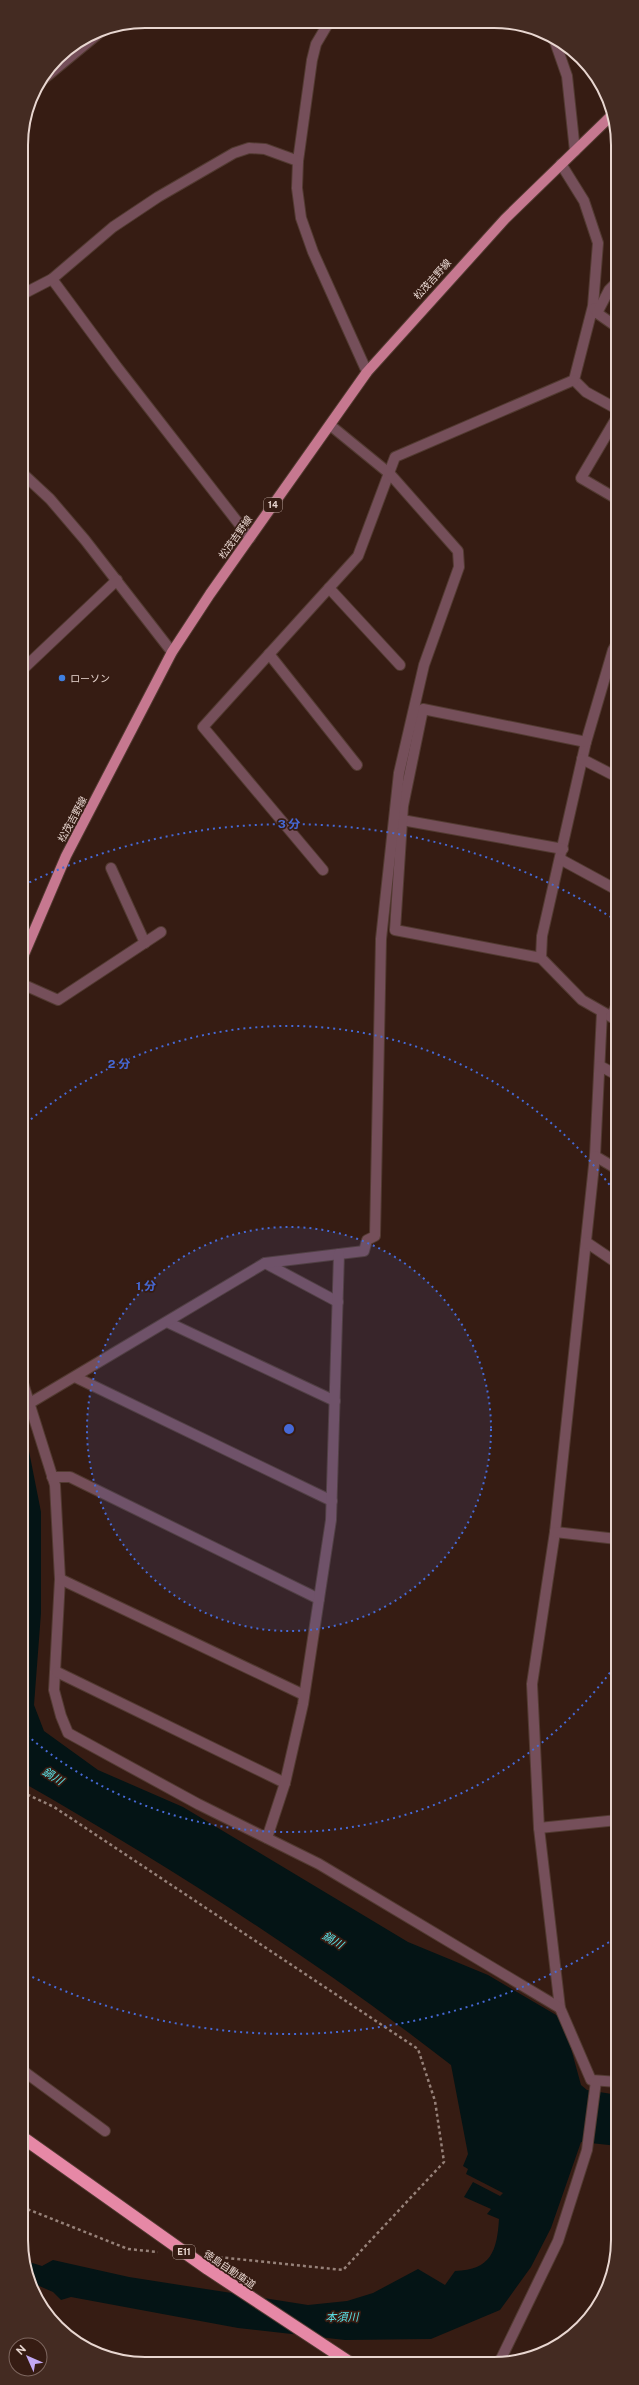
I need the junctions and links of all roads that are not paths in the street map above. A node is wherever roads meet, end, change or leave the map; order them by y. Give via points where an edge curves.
1 (325, 28) edge
2 (84, 46) edge
3 (557, 46) edge
4 (58, 67) edge
5 (608, 118) edge
6 (575, 151) junction
7 (298, 161) junction
8 (561, 164) junction
9 (52, 279) junction
10 (611, 288) edge
11 (28, 291) edge
12 (595, 310) junction
13 (611, 322) edge
14 (367, 372) junction
15 (574, 380) junction
16 (611, 406) edge
17 (330, 425) junction
18 (611, 427) edge
19 (390, 474) junction
20 (28, 479) edge
21 (611, 496) edge
22 (250, 538) junction
23 (117, 580) junction
24 (329, 588) junction
25 (172, 652) junction
26 (269, 654) junction
27 (611, 664) edge
28 (28, 665) edge
29 (400, 665) dead end
30 (586, 742) junction
31 (582, 759) junction
32 (357, 765) dead end
33 (611, 774) edge
34 (402, 820) junction
35 (563, 849) junction
36 (560, 859) junction
37 (111, 868) dead end
38 (323, 870) dead end
39 (611, 887) edge
40 (161, 932) dead end
41 (28, 942) edge
42 (145, 943) junction
43 (541, 958) junction
44 (28, 987) edge
45 (602, 1012) junction
46 (611, 1016) edge
47 (600, 1066) junction
48 (611, 1072) edge
49 (595, 1156) junction
50 (611, 1165) edge
51 (586, 1242) junction
52 (339, 1254) junction
53 (611, 1260) edge
54 (265, 1263) junction
55 (338, 1302) junction
56 (167, 1322) junction
57 (75, 1377) junction
58 (28, 1397) edge
59 (335, 1401) junction
60 (30, 1403) junction
61 (52, 1477) junction
62 (332, 1501) junction
63 (555, 1532) junction
64 (611, 1538) edge
65 (60, 1579) junction
66 (319, 1599) junction
67 (57, 1672) junction
68 (304, 1695) junction
69 (285, 1783) junction
70 (611, 1821) edge
71 (539, 1828) junction
72 (267, 1838) junction
73 (560, 2008) junction
74 (28, 2074) edge
75 (611, 2083) edge
76 (596, 2084) junction
77 (105, 2131) dead end
78 (28, 2141) edge
79 (502, 2356) edge
80 (341, 2357) edge

1 - 7 street via 316,44 312,60
2 - 4 street
3 - 6 street via 567,76
5 - 6 main road, 松茂吉野線 / 14
6 - 8 main road, 松茂吉野線 / 14
7 - 9 street via 265,149 249,148 234,153 158,197 113,227
7 - 14 street via 297,188 301,218 313,252
8 - 12 street via 584,201 598,243
8 - 14 main road, 松茂吉野線 / 14 via 499,224
9 - 11 street
9 - 22 street via 117,368
10 - 12 street
12 - 13 street
12 - 15 street
14 - 17 main road, 松茂吉野線 / 14
15 - 16 street via 586,392
15 - 19 street via 395,457
17 - 19 street
17 - 22 main road, 松茂吉野線 / 14
18 - 21 street via 581,478
19 - 24 street via 358,556
19 - 52 street via 458,551 458,567 424,665 399,773 381,939 375,1236 367,1240 364,1251
20 - 23 street via 50,499
22 - 25 main road, 松茂吉野線 / 14
23 - 25 street
23 - 28 street
24 - 26 street
24 - 29 street
25 - 41 main road, 松茂吉野線 / 14 via 66,856
26 - 32 street
26 - 38 street via 203,727
27 - 30 street
30 - 31 street
30 - 34 street via 423,709
31 - 33 street
31 - 35 street
34 - 35 street
34 - 43 street via 395,930
35 - 36 street
36 - 39 street
36 - 43 street via 542,936
37 - 42 street
40 - 42 street
42 - 44 street via 58,1000
43 - 45 street via 582,1000
45 - 46 street
45 - 47 street
47 - 48 street
47 - 49 street
49 - 50 street
49 - 51 street
51 - 53 street
51 - 63 street
52 - 54 street
52 - 55 street
54 - 55 street
54 - 56 street
55 - 59 street
56 - 57 street
56 - 59 street
57 - 60 street
57 - 62 street
58 - 60 street
59 - 62 street
60 - 61 street
61 - 65 street via 55,1485
61 - 66 street via 70,1477
62 - 66 street
63 - 64 street
63 - 71 street via 532,1684
65 - 67 street
65 - 68 street
66 - 68 street
67 - 69 street
67 - 72 street via 54,1690 68,1732 198,1804
68 - 69 street
69 - 72 street
70 - 71 street
71 - 73 street
72 - 73 street via 319,1864
73 - 76 street via 591,2080
74 - 77 street
75 - 76 street
76 - 79 street via 587,2150 558,2241
78 - 80 highway, 徳島自動車道 / E11, bridge via 208,2269

